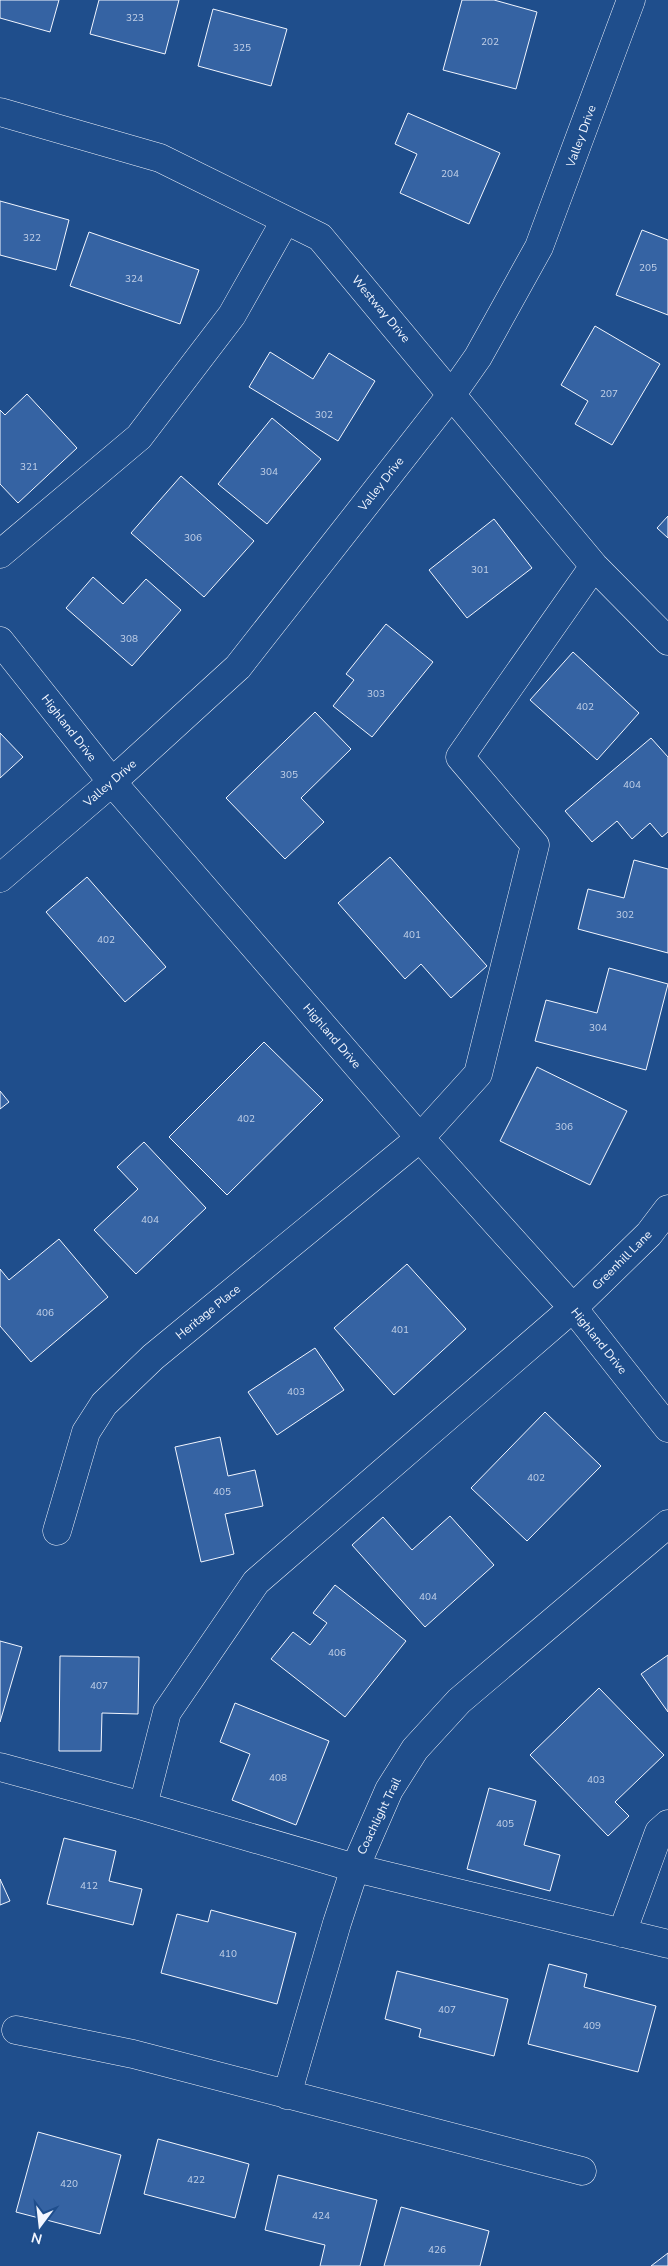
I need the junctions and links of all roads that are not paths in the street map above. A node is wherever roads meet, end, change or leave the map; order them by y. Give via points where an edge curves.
1 (631, 0) edge
2 (0, 112) edge
3 (285, 221) junction
4 (452, 394) junction
5 (0, 554) edge
6 (594, 566) junction
7 (0, 641) edge
8 (668, 641) edge
9 (112, 782) junction
10 (0, 878) edge
11 (420, 1138) junction
12 (668, 1209) edge
13 (572, 1308) junction
14 (668, 1428) edge
15 (668, 1524) edge
16 (57, 1531) dead end
17 (0, 1767) edge
18 (143, 1806) junction
19 (668, 1824) edge
20 (354, 1868) junction
21 (622, 1933) junction
22 (668, 1944) edge
23 (16, 2030) dead end
24 (287, 2095) junction
25 (582, 2171) dead end

1 - 4 street, Valley Drive via 539,247 478,357
2 - 3 street, Westway Drive via 160,158
3 - 4 street, Westway Drive via 320,237
3 - 5 street via 232,315 139,437
4 - 6 street, Westway Drive
4 - 9 street, Valley Drive via 238,667
6 - 8 street, Westway Drive
6 - 11 street, Heritage Place via 460,757 535,844 478,1074
7 - 9 street, Highland Drive
9 - 10 street, Valley Drive
9 - 11 street, Highland Drive
11 - 13 street, Highland Drive
11 - 16 street, Heritage Place via 153,1357 104,1404 86,1432
12 - 13 street, Greenhill Lane via 642,1241
13 - 14 street, Highland Drive
13 - 18 street, Greenhill Lane via 256,1582 166,1712
15 - 20 street, Coachlight Trail via 459,1700 415,1749 389,1790
17 - 18 street
18 - 20 street
19 - 21 street via 659,1832
20 - 21 street
20 - 24 street, Coachlight Trail
21 - 22 street
23 - 24 street via 133,2054
24 - 25 street

